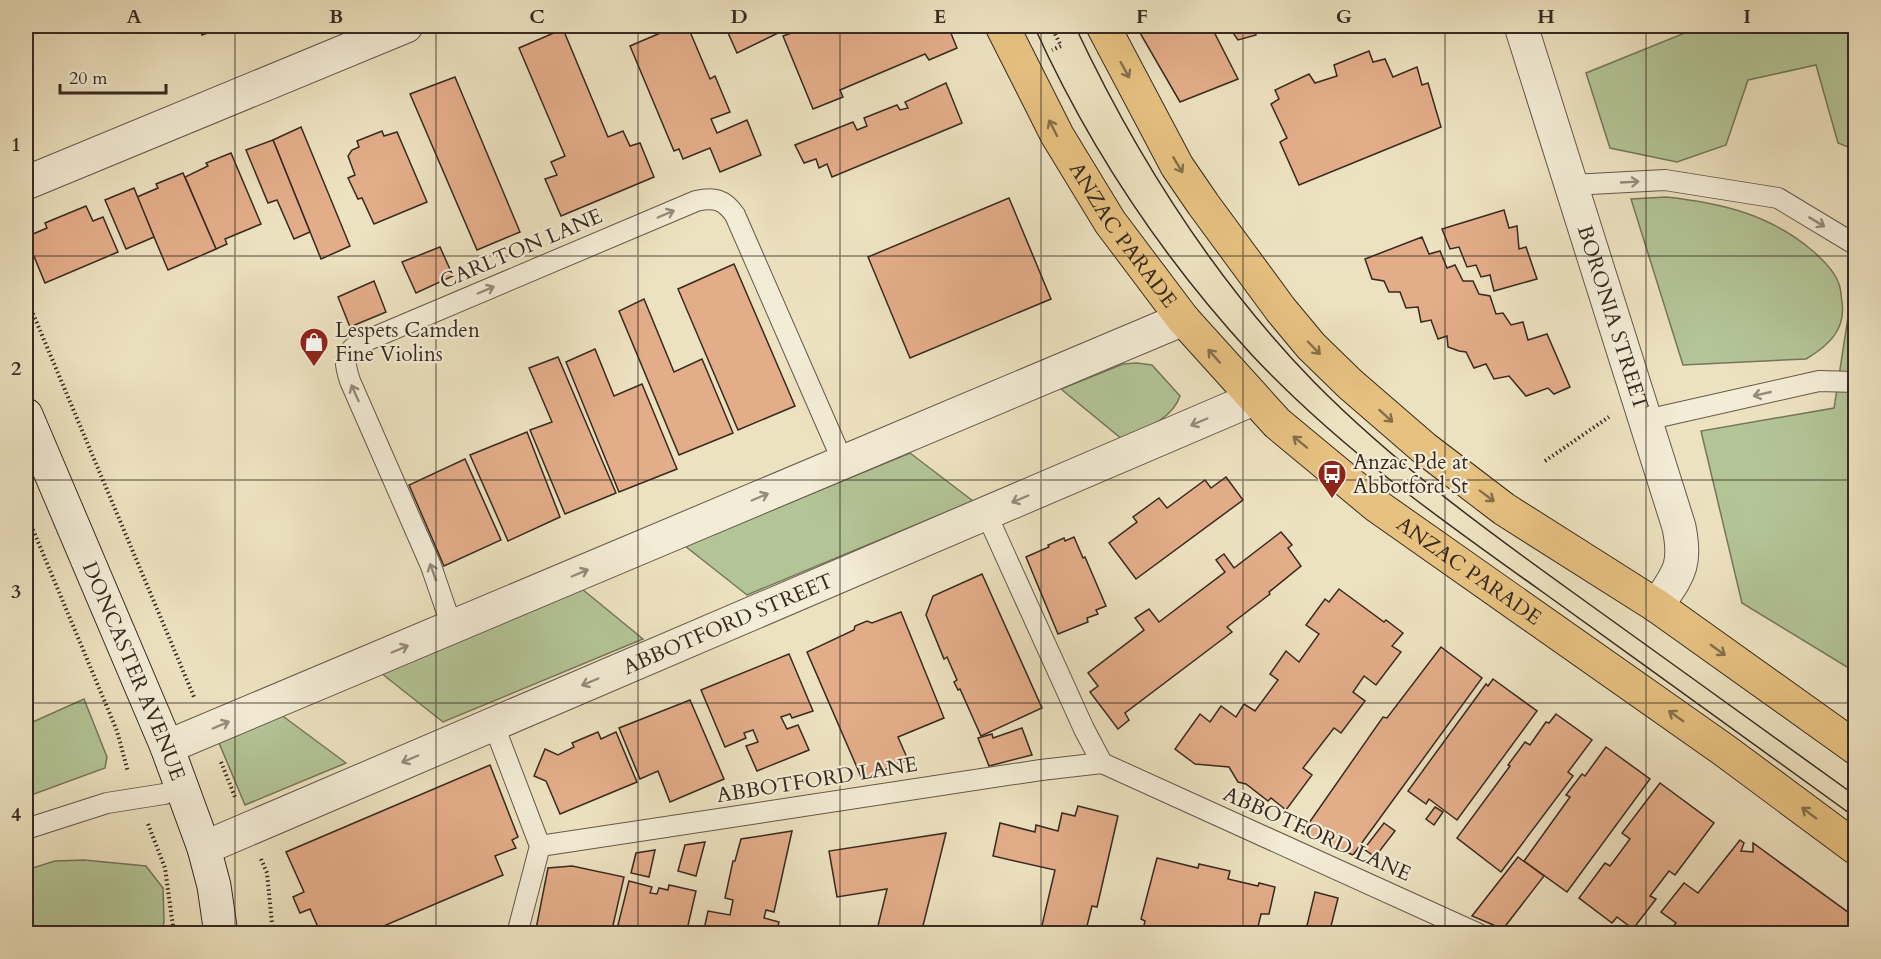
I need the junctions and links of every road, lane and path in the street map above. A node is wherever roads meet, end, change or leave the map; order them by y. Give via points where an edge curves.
1 (406, 26) edge
2 (1002, 26) edge
3 (1051, 26) edge
4 (1102, 26) edge
5 (1521, 26) edge
6 (1052, 50) dead end
7 (26, 183) edge
8 (1572, 185) junction
9 (1856, 246) edge
10 (26, 297) edge
11 (1183, 319) junction
12 (1856, 382) edge
13 (1253, 399) junction
14 (26, 415) edge
15 (1612, 416) dead end
16 (1646, 420) junction
17 (1545, 461) dead end
18 (843, 462) junction
19 (26, 513) edge
20 (986, 513) junction
21 (1657, 606) junction
22 (452, 627) junction
23 (494, 723) junction
24 (207, 730) junction
25 (167, 747) junction
26 (1856, 748) edge
27 (1102, 763) junction
28 (125, 766) dead end
29 (181, 787) junction
30 (248, 828) junction
31 (26, 829) edge
32 (540, 846) junction
33 (204, 848) junction
34 (1856, 848) edge
35 (165, 868) dead end
36 (174, 933) edge
37 (221, 933) edge
38 (273, 933) edge
39 (517, 933) edge
40 (1479, 933) edge

1 - 7 street
11 -> 2 main road, ANZAC PARADE via 1104,213 1057,135
3 - 6 path via 1061,46
4 -> 21 main road via 1184,175 1237,252 1311,346 1394,423 1470,484
5 - 8 street, BORONIA STREET
8 -> 9 lane via 1665,180 1778,198
8 - 16 street, BORONIA STREET
10 - 24 path
13 -> 11 main road, ANZAC PARADE
11 - 18 street
12 -> 16 lane via 1819,381
13 -> 20 street, ABBOTFORD STREET
34 -> 13 main road, ANZAC PARADE via 1724,750 1377,506
14 - 25 street, DONCASTER AVENUE
15 - 17 path
16 - 21 street, BORONIA STREET via 1682,543 1683,560
22 -> 18 street
22 -> 18 lane, CARLTON LANE via 431,566 350,381 345,360 348,352 356,345 696,201 719,199 735,215
19 - 28 path via 117,731
20 -> 23 street, ABBOTFORD STREET
20 - 27 lane
21 -> 26 main road
24 -> 22 street
23 -> 30 street, ABBOTFORD STREET
23 - 32 lane
24 - 25 street
24 - 30 path
25 - 29 street, DONCASTER AVENUE
27 - 32 lane, ABBOTFORD LANE
27 - 40 lane, ABBOTFORD LANE
29 - 31 lane via 164,794 107,803
29 - 33 street, DONCASTER AVENUE
30 - 33 street, ABBOTFORD STREET
30 - 38 path via 267,873
32 - 39 lane
33 - 37 street, DONCASTER AVENUE
35 - 36 path

